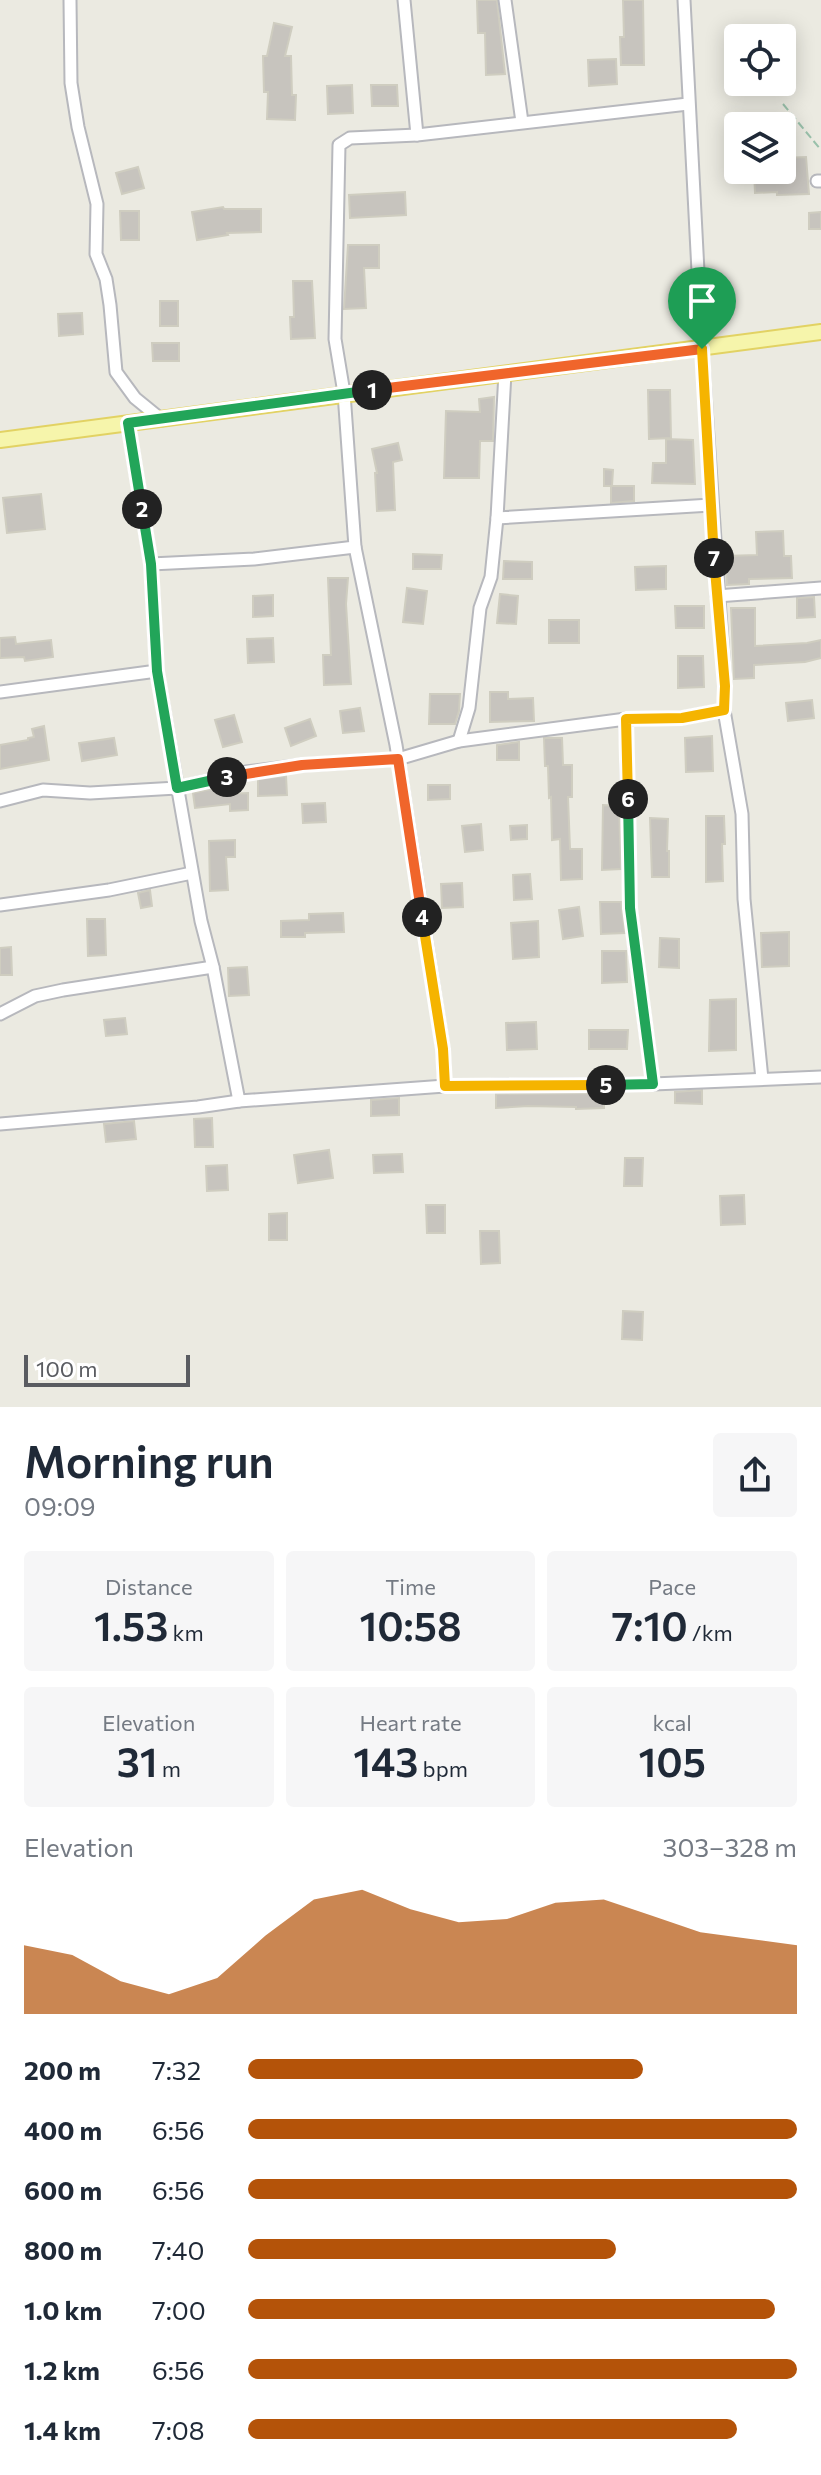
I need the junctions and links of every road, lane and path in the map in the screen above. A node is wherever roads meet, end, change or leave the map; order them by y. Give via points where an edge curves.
1 (70, 0) edge
2 (404, 0) edge
3 (505, 0) edge
4 (684, 0) edge
5 (688, 104) junction
6 (783, 104) dead end
7 (522, 122) junction
8 (417, 135) junction
9 (821, 150) edge
10 (821, 332) edge
11 (702, 349) junction
12 (505, 373) junction
13 (344, 393) junction
14 (162, 420) junction
15 (128, 423) junction
16 (0, 440) edge
17 (711, 505) junction
18 (497, 518) junction
19 (355, 547) junction
20 (151, 564) junction
21 (821, 588) edge
22 (717, 596) junction
23 (157, 671) junction
24 (0, 692) edge
25 (724, 710) junction
26 (626, 719) junction
27 (459, 741) junction
28 (398, 759) junction
29 (177, 788) junction
30 (0, 801) edge
31 (192, 873) junction
32 (0, 905) edge
33 (213, 967) junction
34 (0, 1014) edge
35 (821, 1077) edge
36 (762, 1079) junction
37 (653, 1084) junction
38 (445, 1086) junction
39 (239, 1101) junction
40 (0, 1124) edge

1 - 14 street via 71,83 97,204 96,254 106,279 116,372 135,398
2 - 8 street
3 - 7 street
4 - 5 street
5 - 7 street
5 - 11 street
6 - 9 path
7 - 8 street
8 - 13 street via 350,138 339,145 334,302
10 - 11 main road
11 - 12 main road
11 - 17 street
12 - 13 main road
12 - 18 street
13 - 14 main road
13 - 19 street
14 - 15 main road
15 - 16 main road
15 - 20 street
17 - 18 street
17 - 22 street
18 - 27 street via 469,708
19 - 20 street
19 - 28 street
20 - 23 street
21 - 22 street
22 - 25 street
23 - 24 street
23 - 29 street
25 - 26 street via 682,718
25 - 36 street via 742,814 744,899
26 - 27 street
26 - 37 street via 630,908
27 - 28 street
28 - 29 street via 260,770
28 - 38 street
29 - 30 street via 43,790
29 - 31 street
31 - 32 street
31 - 33 street
33 - 34 street via 35,996
33 - 39 street
35 - 36 street
36 - 37 street
37 - 38 street
38 - 39 street
39 - 40 street

